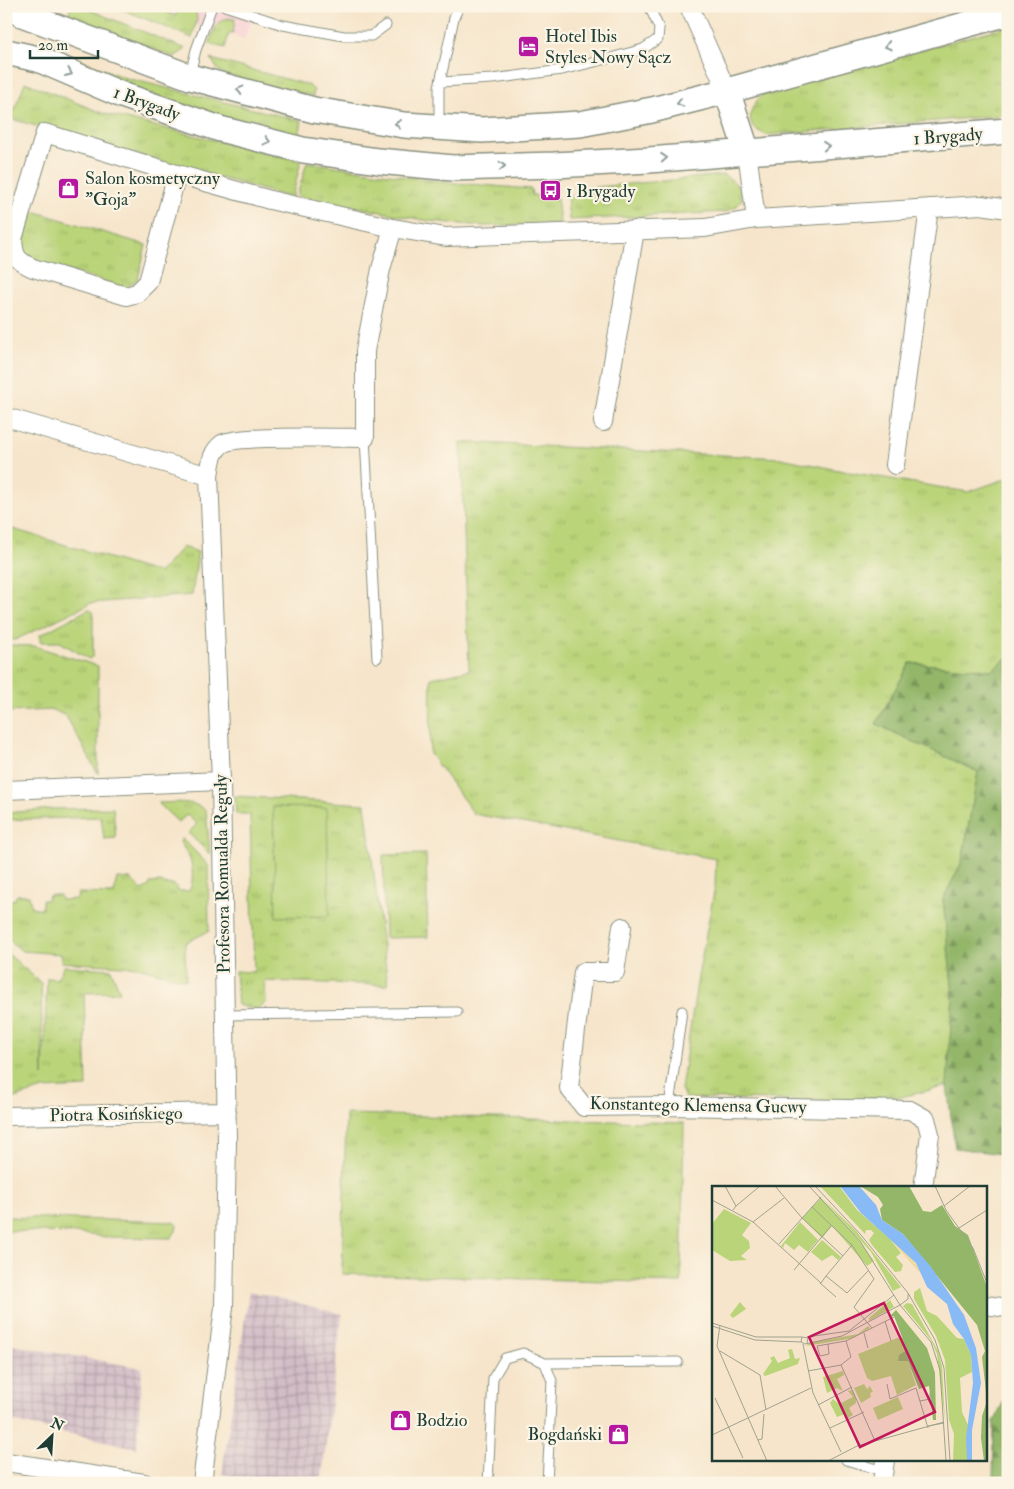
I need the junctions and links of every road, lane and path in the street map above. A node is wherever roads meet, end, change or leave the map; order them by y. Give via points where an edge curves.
1 (6, 6) edge
2 (212, 6) edge
3 (225, 6) edge
4 (459, 6) edge
5 (649, 6) edge
6 (689, 6) edge
7 (240, 9) edge
8 (1008, 12) edge
9 (386, 25) dead end
10 (6, 52) edge
11 (190, 77) junction
12 (441, 82) junction
13 (727, 91) junction
14 (439, 127) junction
15 (1008, 132) edge
16 (747, 152) junction
17 (177, 174) junction
18 (929, 208) junction
19 (1008, 209) edge
20 (756, 219) junction
21 (393, 228) junction
22 (635, 230) junction
23 (6, 417) edge
24 (604, 422) dead end
25 (365, 438) junction
26 (895, 465) dead end
27 (208, 476) junction
28 (377, 658) dead end
29 (221, 781) junction
30 (6, 790) edge
31 (622, 927) dead end
32 (682, 1011) dead end
33 (457, 1012) dead end
34 (225, 1015) junction
35 (669, 1106) junction
36 (227, 1112) junction
37 (6, 1116) edge
38 (923, 1186) edge
39 (986, 1305) edge
40 (1008, 1308) edge
41 (678, 1362) dead end
42 (544, 1363) junction
43 (6, 1462) edge
44 (853, 1462) edge
45 (883, 1471) edge
46 (144, 1483) edge
47 (202, 1483) edge
48 (488, 1483) edge
49 (547, 1483) edge

1 - 11 street
2 - 11 lane
3 - 7 lane
4 - 12 lane
5 - 12 lane via 660,28 658,39 643,49 562,70
6 - 13 street
7 - 9 lane via 283,25 344,36 371,36
8 -> 13 street
10 -> 16 street, 1 Brygady via 38,59 122,96 220,129 303,150 378,161 453,168
14 -> 11 street via 314,110
12 - 14 lane
13 -> 14 street via 580,124 482,130
13 - 16 street
16 -> 15 street, 1 Brygady
16 - 20 street
17 - 17 street via 148,282 137,293 126,296 19,262 13,239 45,133
17 - 21 street via 270,200
18 - 19 street via 981,205
18 - 20 street
18 - 26 street
20 - 22 street via 705,228
21 - 22 street via 446,237
21 - 25 street via 381,269 365,351
22 - 24 street
23 - 27 street
25 - 27 street, Profesora Romualda Reguły via 246,439 223,443 213,453
25 - 28 lane
27 - 29 street, Profesora Romualda Reguły
29 - 30 street
29 - 34 street, Profesora Romualda Reguły
31 - 35 street, Konstantego Klemensa Gucwy via 615,972 583,972 569,1088 584,1107
32 - 35 lane
33 - 34 lane
34 - 36 street, Profesora Romualda Reguły
35 - 38 street, Konstantego Klemensa Gucwy via 910,1110 926,1118 930,1134
36 - 37 street, Piotra Kosińskiego
36 - 47 street, Profesora Romualda Reguły via 224,1307
39 - 40 street
41 - 42 lane
42 - 48 lane via 523,1353 505,1358 493,1378
42 - 49 lane via 552,1381
43 - 46 street
44 - 45 lane

